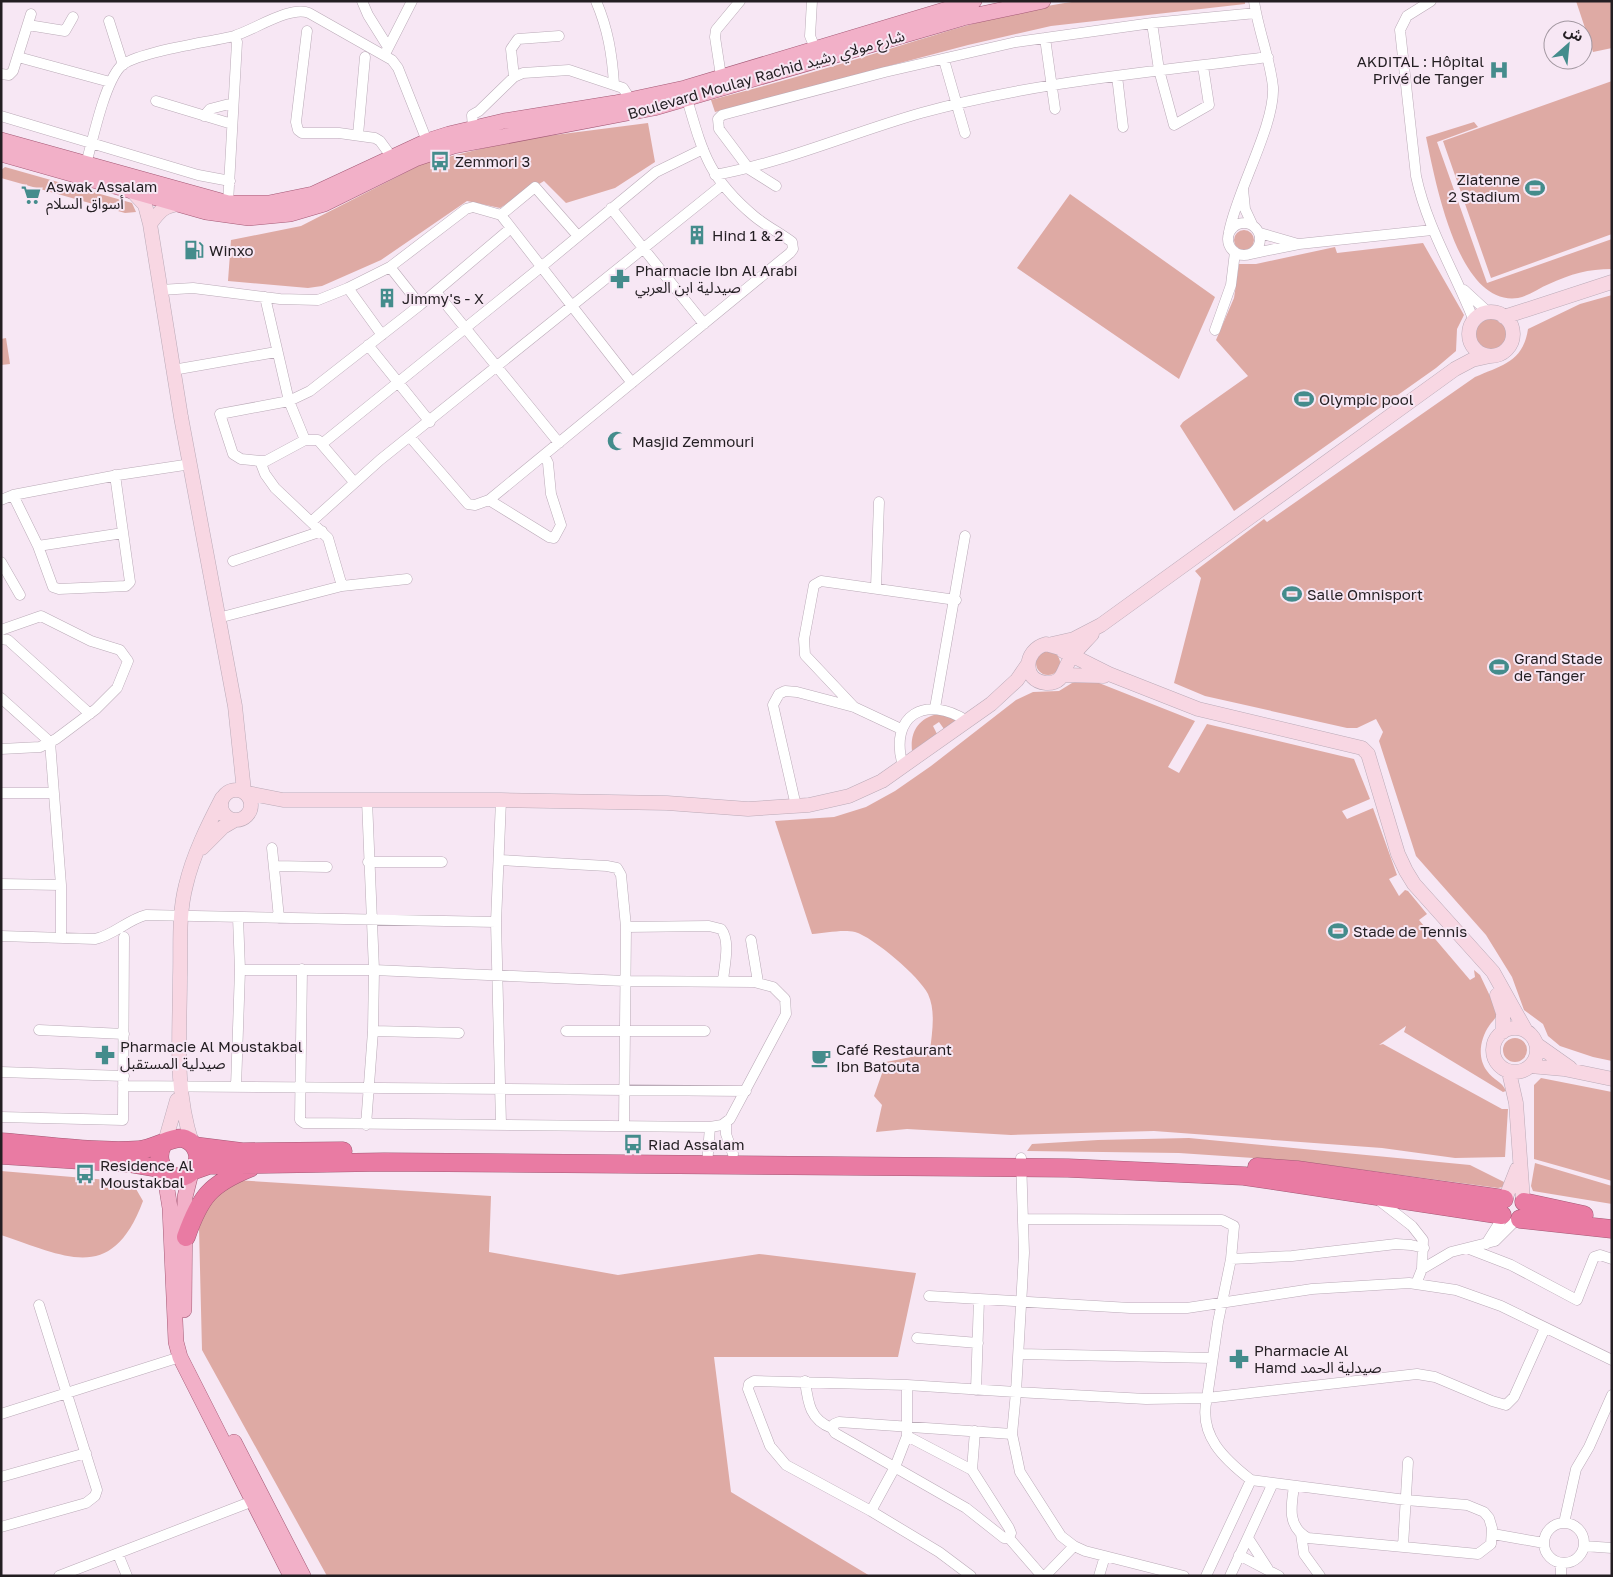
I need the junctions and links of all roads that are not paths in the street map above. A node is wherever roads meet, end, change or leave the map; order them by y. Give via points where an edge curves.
1 (296, 1) edge
2 (362, 1) edge
3 (412, 1) edge
4 (596, 1) edge
5 (740, 1) edge
6 (812, 1) edge
7 (974, 1) edge
8 (1043, 1) edge
9 (1254, 1) edge
10 (1430, 1) edge
11 (301, 11) junction
12 (1256, 13) junction
13 (31, 14) dead end
14 (73, 17) dead end
15 (109, 22) dead end
16 (1152, 23) junction
17 (28, 25) junction
18 (307, 31) dead end
19 (234, 36) junction
20 (559, 36) dead end
21 (1045, 38) junction
22 (815, 48) junction
23 (387, 51) junction
24 (365, 56) dead end
25 (18, 58) junction
26 (1268, 58) junction
27 (944, 60) junction
28 (122, 65) junction
29 (1203, 66) junction
30 (1159, 70) junction
31 (1, 74) edge
32 (721, 76) junction
33 (1117, 76) junction
34 (514, 77) junction
35 (110, 82) junction
36 (614, 84) junction
37 (1052, 85) junction
38 (630, 99) junction
39 (687, 99) junction
40 (156, 101) dead end
41 (233, 103) junction
42 (956, 106) junction
43 (1055, 108) dead end
44 (1, 116) edge
45 (204, 116) junction
46 (232, 124) junction
47 (1123, 127) dead end
48 (473, 128) junction
49 (965, 133) dead end
50 (358, 135) junction
51 (1, 140) edge
52 (427, 141) junction
53 (92, 143) junction
54 (703, 149) junction
55 (1, 154) edge
56 (392, 156) junction
57 (86, 164) junction
58 (750, 169) junction
59 (715, 175) junction
60 (230, 181) junction
61 (721, 186) junction
62 (776, 186) dead end
63 (1242, 186) junction
64 (132, 191) junction
65 (228, 203) junction
66 (178, 204) junction
67 (611, 208) junction
68 (501, 215) junction
69 (150, 224) junction
70 (1252, 224) junction
71 (511, 228) junction
72 (1432, 230) junction
73 (1228, 232) junction
74 (1260, 233) junction
75 (578, 236) junction
76 (1299, 244) junction
77 (643, 248) junction
78 (1235, 252) junction
79 (1250, 254) junction
80 (390, 267) junction
81 (542, 267) junction
82 (1612, 282) edge
83 (1458, 285) junction
84 (348, 288) junction
85 (160, 290) junction
86 (436, 292) junction
87 (265, 297) junction
88 (420, 305) junction
89 (571, 305) junction
90 (1542, 305) junction
91 (1489, 313) junction
92 (1504, 317) junction
93 (1474, 321) junction
94 (704, 324) junction
95 (466, 328) junction
96 (1214, 330) dead end
97 (1513, 332) junction
98 (382, 335) junction
99 (1470, 338) junction
100 (368, 345) junction
101 (276, 352) junction
102 (1490, 356) junction
103 (498, 367) junction
104 (1454, 369) junction
105 (173, 370) junction
106 (399, 382) junction
107 (632, 383) junction
108 (289, 401) junction
109 (430, 422) junction
110 (410, 437) junction
111 (305, 440) junction
112 (323, 443) junction
113 (559, 443) junction
114 (544, 455) junction
115 (260, 461) junction
116 (191, 464) junction
117 (115, 475) junction
118 (354, 482) junction
119 (13, 495) junction
120 (1, 500) edge
121 (489, 500) junction
122 (879, 502) dead end
123 (311, 522) junction
124 (322, 531) junction
125 (123, 532) junction
126 (965, 536) dead end
127 (38, 546) junction
128 (233, 561) dead end
129 (1, 562) edge
130 (407, 579) dead end
131 (342, 586) junction
132 (876, 588) junction
133 (20, 595) dead end
134 (956, 600) junction
135 (218, 618) junction
136 (1101, 625) junction
137 (1, 630) edge
138 (1, 639) edge
139 (1064, 658) junction
140 (1028, 664) junction
141 (1122, 680) junction
142 (1040, 682) junction
143 (1, 698) edge
144 (991, 704) junction
145 (854, 707) junction
146 (935, 708) junction
147 (90, 714) junction
148 (968, 721) junction
149 (901, 729) junction
150 (50, 742) junction
151 (1, 750) edge
152 (238, 751) junction
153 (903, 766) junction
154 (245, 792) junction
155 (1, 793) edge
156 (54, 793) junction
157 (224, 796) junction
158 (283, 800) junction
159 (367, 800) junction
160 (501, 800) junction
161 (796, 806) junction
162 (249, 814) junction
163 (235, 820) junction
164 (272, 848) dead end
165 (198, 853) junction
166 (499, 860) junction
167 (368, 862) junction
168 (442, 862) dead end
169 (275, 866) junction
170 (326, 867) dead end
171 (1, 884) edge
172 (61, 885) junction
173 (181, 917) junction
174 (238, 917) junction
175 (279, 918) junction
176 (370, 919) junction
177 (496, 922) junction
178 (626, 927) junction
179 (1, 936) edge
180 (124, 937) dead end
181 (61, 938) junction
182 (751, 940) dead end
183 (1484, 962) junction
184 (240, 970) junction
185 (302, 970) junction
186 (374, 970) junction
187 (498, 976) junction
188 (625, 980) junction
189 (722, 981) junction
190 (758, 982) junction
191 (39, 1030) dead end
192 (373, 1030) junction
193 (625, 1030) junction
194 (566, 1031) dead end
195 (705, 1031) dead end
196 (1526, 1031) junction
197 (1502, 1032) junction
198 (459, 1033) dead end
199 (124, 1034) junction
200 (1536, 1044) junction
201 (1528, 1067) junction
202 (1, 1072) edge
203 (1509, 1072) junction
204 (1577, 1072) junction
205 (1612, 1079) edge
206 (124, 1081) junction
207 (179, 1086) junction
208 (236, 1087) junction
209 (299, 1088) junction
210 (368, 1088) junction
211 (499, 1089) junction
212 (623, 1090) junction
213 (746, 1091) junction
214 (1, 1117) edge
215 (726, 1123) junction
216 (501, 1124) junction
217 (366, 1125) junction
218 (624, 1125) junction
219 (710, 1127) junction
220 (1518, 1131) junction
221 (1, 1142) edge
222 (164, 1143) junction
223 (193, 1144) junction
224 (733, 1154) junction
225 (1, 1155) edge
226 (707, 1160) junction
227 (1021, 1163) junction
228 (258, 1165) junction
229 (164, 1170) junction
230 (191, 1172) junction
231 (1370, 1194) junction
232 (1512, 1209) junction
233 (1024, 1219) junction
234 (1612, 1219) edge
235 (1612, 1229) edge
236 (186, 1237) junction
237 (1424, 1248) junction
238 (1467, 1248) junction
239 (1231, 1259) junction
240 (1612, 1259) edge
241 (1422, 1269) junction
242 (1416, 1284) junction
243 (929, 1296) dead end
244 (979, 1298) junction
245 (1022, 1301) junction
246 (1222, 1304) junction
247 (39, 1305) dead end
248 (1545, 1328) junction
249 (917, 1338) dead end
250 (978, 1343) junction
251 (1018, 1354) junction
252 (180, 1357) junction
253 (1212, 1358) junction
254 (1612, 1360) edge
255 (805, 1381) junction
256 (907, 1385) junction
257 (976, 1390) junction
258 (1016, 1392) junction
259 (67, 1394) junction
260 (1612, 1395) edge
261 (1207, 1398) junction
262 (1, 1414) edge
263 (832, 1428) junction
264 (907, 1431) junction
265 (975, 1431) junction
266 (1012, 1434) junction
267 (86, 1453) junction
268 (1408, 1462) dead end
269 (895, 1467) junction
270 (972, 1470) junction
271 (1, 1477) edge
272 (1251, 1480) junction
273 (1273, 1483) junction
274 (1294, 1486) junction
275 (1406, 1500) junction
276 (253, 1501) junction
277 (871, 1510) junction
278 (1564, 1524) junction
279 (1, 1527) edge
280 (1301, 1534) junction
281 (1493, 1534) junction
282 (1009, 1538) junction
283 (1248, 1538) junction
284 (1544, 1543) junction
285 (1074, 1546) junction
286 (1403, 1546) junction
287 (1584, 1546) junction
288 (1612, 1548) edge
289 (118, 1554) junction
290 (1240, 1555) junction
291 (1105, 1556) junction
292 (1561, 1563) junction
293 (1269, 1571) junction
294 (1318, 1575) edge
295 (59, 1576) edge
296 (127, 1576) edge
297 (291, 1576) edge
298 (303, 1576) edge
299 (971, 1576) edge
300 (1043, 1576) edge
301 (1099, 1576) edge
302 (1184, 1576) edge
303 (1206, 1576) edge
304 (1230, 1576) edge
305 (1279, 1576) edge
306 (1561, 1576) edge

1 - 11 street
2 - 23 street
3 - 23 street
4 - 36 street via 612,50
5 - 32 street via 716,30
6 - 22 street via 810,36
7 - 22 main road, Boulevard Moulay Rachid شارع مولاي رشيد
8 - 39 main road, Boulevard Moulay Rachid شارع مولاي رشيد via 963,18
9 - 12 street
10 - 72 street via 1407,16 1400,30 1416,176 1420,199
11 - 19 street
11 - 23 street
12 - 16 street
12 - 26 street
13 - 17 street
14 - 17 street via 65,31
15 - 28 street
16 - 21 street
16 - 30 street
17 - 25 street
18 - 50 street via 296,127 302,133
19 - 28 street via 179,47
19 - 41 street
20 - 34 street via 518,39 511,49
21 - 27 street via 978,50
21 - 37 street
22 - 32 main road, Boulevard Moulay Rachid شارع مولاي رشيد
23 - 52 street via 398,68
24 - 50 street
25 - 31 street via 9,75
25 - 35 street
26 - 29 street
26 - 63 street via 1273,88 1270,111
27 - 42 street
27 - 58 street via 885,72 722,115 718,120 719,128
28 - 35 street
29 - 30 street
29 - 30 street via 1209,104 1176,126 1171,121
30 - 33 street
32 - 38 main road, Boulevard Moulay Rachid شارع مولاي رشيد via 685,88
33 - 37 street
33 - 47 street
34 - 36 street via 523,73 569,70
34 - 48 street via 472,115
35 - 53 street
36 - 38 street via 624,88
37 - 42 street
37 - 43 street
38 - 48 main road, Boulevard Moulay Rachid شارع مولاي رشيد
39 - 54 street
39 - 66 main road, Boulevard Moulay Rachid شارع مولاي رشيد via 454,146 415,159 324,204 290,214 250,218
40 - 45 street
41 - 45 street via 210,109
41 - 46 street
42 - 49 street
42 - 58 street via 921,113
44 - 53 street
45 - 46 street
46 - 60 street
48 - 52 main road, Boulevard Moulay Rachid شارع مولاي رشيد
50 - 56 street via 380,140
51 - 57 main road, Boulevard Moulay Rachid شارع مولاي رشيد
52 - 56 main road, Boulevard Moulay Rachid شارع مولاي رشيد
53 - 57 street
53 - 60 street via 198,175
54 - 59 street
54 - 67 street via 656,172
55 - 64 main road, Boulevard Moulay Rachid شارع مولاي رشيد
56 - 65 main road, Boulevard Moulay Rachid شارع مولاي رشيد via 313,194 269,203
57 - 65 main road, Boulevard Moulay Rachid شارع مولاي رشيد
58 - 59 street
58 - 62 street
59 - 61 street
60 - 65 street
61 - 77 street
61 - 94 street via 755,217 792,242 793,249
63 - 70 street via 1245,210
63 - 73 street
64 - 66 main road, Boulevard Moulay Rachid شارع مولاي رشيد
64 - 69 street via 145,205
66 - 69 street via 160,210
67 - 75 street
67 - 77 street
68 - 71 street
68 - 75 street via 535,187
68 - 80 street via 473,207 466,209
69 - 85 street
70 - 73 street via 1241,223
70 - 74 street
71 - 81 street
71 - 86 street
72 - 76 street
72 - 83 street
73 - 78 street via 1229,243
74 - 76 street
74 - 79 street via 1258,247
75 - 81 street
76 - 79 street
77 - 89 street
77 - 94 street
78 - 79 street
78 - 96 street via 1230,285
80 - 84 street
80 - 88 street
81 - 89 street
81 - 95 street
82 - 90 street
83 - 91 street
83 - 93 street
84 - 87 street via 318,300
84 - 98 street
85 - 87 street via 193,288
85 - 105 street
86 - 88 street
86 - 95 street
87 - 101 street
88 - 98 street
89 - 103 street
89 - 107 street
90 - 92 street
90 - 97 street
91 - 92 street
91 - 93 street
92 - 97 street
93 - 99 street
94 - 107 street
95 - 103 street
95 - 106 street
97 - 102 street via 1508,348 1501,354
98 - 100 street
99 - 102 street via 1474,348
99 - 104 street
100 - 106 street
100 - 108 street via 310,391
101 - 105 street
101 - 108 street
102 - 104 street
103 - 109 street
103 - 113 street
104 - 136 street
105 - 116 street
106 - 109 street
106 - 112 street
107 - 113 street
108 - 111 street
108 - 115 street via 220,414 233,454 241,459
109 - 110 street
110 - 118 street
110 - 121 street via 468,504
111 - 112 street
111 - 115 street via 266,461
112 - 118 street
113 - 114 street
114 - 121 street
114 - 121 street via 561,525 554,538
115 - 123 street via 275,488
116 - 117 street
116 - 135 street
117 - 119 street
117 - 125 street
118 - 123 street
119 - 120 street
119 - 127 street
122 - 132 street
123 - 124 street
124 - 128 street
124 - 131 street via 332,548
125 - 127 street
125 - 127 street via 130,582 126,586 56,589
126 - 134 street
129 - 133 street
130 - 131 street
131 - 135 street
132 - 134 street
132 - 145 street via 817,582 804,639 805,655
134 - 146 street
135 - 152 street via 235,706
136 - 139 street
136 - 139 street via 1074,639
137 - 147 street via 41,616 124,654 128,661 119,685
138 - 147 street via 8,640
139 - 140 street via 1046,644 1034,649
139 - 141 street
139 - 141 street via 1093,675
139 - 142 street via 1053,682
140 - 142 street via 1030,673
140 - 144 street via 1017,680
141 - 183 street via 1198,709 1362,748 1368,754 1398,854 1409,876
142 - 144 street
143 - 150 street
144 - 148 street
145 - 149 street
145 - 161 street via 797,692 785,691 774,699
146 - 148 street
146 - 149 street via 912,716
147 - 150 street
148 - 153 street
149 - 153 street via 899,751
150 - 151 street via 31,748
150 - 156 street
152 - 154 street
152 - 157 street
153 - 161 street via 882,781 850,796
154 - 157 street via 234,789
154 - 158 street
154 - 162 street via 252,805
155 - 156 street
156 - 172 street
157 - 163 street via 223,812
157 - 165 street
158 - 159 street
158 - 162 street
159 - 160 street
159 - 167 street
160 - 161 street via 667,803 748,809
160 - 166 street
162 - 163 street
163 - 165 street via 223,827
164 - 169 street
165 - 173 street via 186,885
166 - 177 street
166 - 178 street via 616,868 621,875
167 - 168 street
167 - 176 street
169 - 170 street
169 - 175 street
171 - 172 street
172 - 181 street
173 - 174 street
173 - 181 street via 146,915 129,921 104,937
173 - 207 street
174 - 175 street
174 - 184 street
175 - 176 street
176 - 177 street
176 - 186 street
177 - 187 street
178 - 188 street
178 - 189 street via 709,926 721,929 725,943
179 - 181 street
180 - 199 street
182 - 190 street
183 - 196 street via 1498,978
183 - 197 street via 1501,1004
184 - 185 street
184 - 208 street
185 - 186 street
185 - 209 street
186 - 187 street
186 - 192 street
187 - 188 street
187 - 211 street
188 - 189 street
188 - 193 street
189 - 190 street
190 - 213 street via 783,995 787,1010
191 - 199 street
192 - 198 street
192 - 210 street
193 - 194 street
193 - 195 street
193 - 212 street
196 - 197 street via 1516,1028
196 - 200 street
197 - 203 street via 1495,1040 1493,1057
199 - 206 street
200 - 201 street via 1535,1058
200 - 204 street
201 - 203 street
201 - 204 street
201 - 220 street
202 - 206 street
203 - 220 street
204 - 205 street
206 - 207 street
206 - 214 street via 123,1120
207 - 208 street
207 - 222 street
207 - 223 street via 185,1122
208 - 209 street
209 - 210 street
209 - 217 street via 302,1122
210 - 211 street
210 - 217 street
211 - 212 street
211 - 216 street
212 - 213 street
212 - 218 street
213 - 215 street
215 - 219 street
215 - 224 street
216 - 217 street
216 - 218 street
218 - 219 street
219 - 226 street
220 - 232 street via 1519,1160
221 - 222 highway via 127,1151 150,1149
222 - 223 highway via 180,1138
222 - 229 highway via 159,1156
223 - 226 highway via 242,1152 304,1150
223 - 230 highway via 198,1162
224 - 226 highway
224 - 227 highway
225 - 229 highway via 128,1163
226 - 227 highway
226 - 228 highway
227 - 231 highway via 1244,1176
227 - 232 highway via 1189,1162 1297,1170
227 - 233 street
228 - 230 highway via 209,1165
228 - 236 highway via 228,1177 210,1191 201,1201
229 - 230 highway via 178,1177
229 - 252 main road via 170,1208 176,1342
230 - 236 main road via 185,1197
231 - 232 highway
231 - 237 street via 1418,1231
232 - 234 highway
232 - 235 highway
232 - 238 street via 1500,1238
233 - 239 street via 1222,1220 1234,1226
233 - 245 street
236 - 298 main road via 185,1332 189,1354
237 - 239 street via 1396,1244 1292,1256
237 - 241 street
238 - 240 street via 1511,1265 1577,1300 1594,1257 1600,1255
238 - 241 street via 1443,1255
239 - 246 street
241 - 242 street
242 - 246 street via 1312,1289
242 - 248 street via 1456,1290 1501,1306
243 - 244 street
244 - 245 street
244 - 250 street
245 - 246 street via 1130,1308
245 - 251 street
246 - 253 street
247 - 259 street
248 - 254 street
248 - 261 street via 1514,1397 1506,1405 1435,1377 1417,1374
249 - 250 street
250 - 257 street
251 - 253 street
251 - 258 street
252 - 259 street
252 - 276 main road
253 - 261 street
255 - 256 street
255 - 263 street via 814,1416 820,1424
255 - 277 street via 754,1381 749,1384 748,1389 770,1446 786,1465
256 - 257 street
256 - 264 street
257 - 258 street
258 - 261 street via 1146,1399
258 - 266 street
259 - 262 street
259 - 267 street
260 - 278 street via 1576,1469
261 - 272 street via 1206,1432 1219,1451
263 - 264 street via 839,1422
263 - 269 street via 835,1433
264 - 265 street
264 - 269 street
264 - 270 street
265 - 266 street
265 - 270 street
266 - 285 street via 1020,1472 1061,1536
267 - 271 street
267 - 279 street via 97,1490 91,1500
268 - 275 street
269 - 277 street
269 - 282 street via 966,1508 1004,1538
270 - 282 street via 1009,1528
272 - 273 street
272 - 303 street
273 - 274 street
273 - 283 street
274 - 275 street
274 - 280 street via 1293,1524
275 - 281 street via 1478,1508 1489,1518
275 - 286 street
276 - 289 street
276 - 297 main road
277 - 299 street
278 - 284 street via 1547,1532
278 - 287 street via 1581,1533
280 - 286 street via 1316,1539
280 - 294 street via 1304,1554
281 - 284 street
281 - 286 street via 1491,1544 1478,1554
282 - 300 street
283 - 290 street
283 - 293 street
284 - 292 street via 1547,1554
285 - 291 street
285 - 300 street
287 - 288 street
287 - 292 street via 1574,1561
289 - 295 street
289 - 296 street
290 - 293 street
290 - 304 street
291 - 301 street
291 - 302 street
292 - 306 street
293 - 305 street

